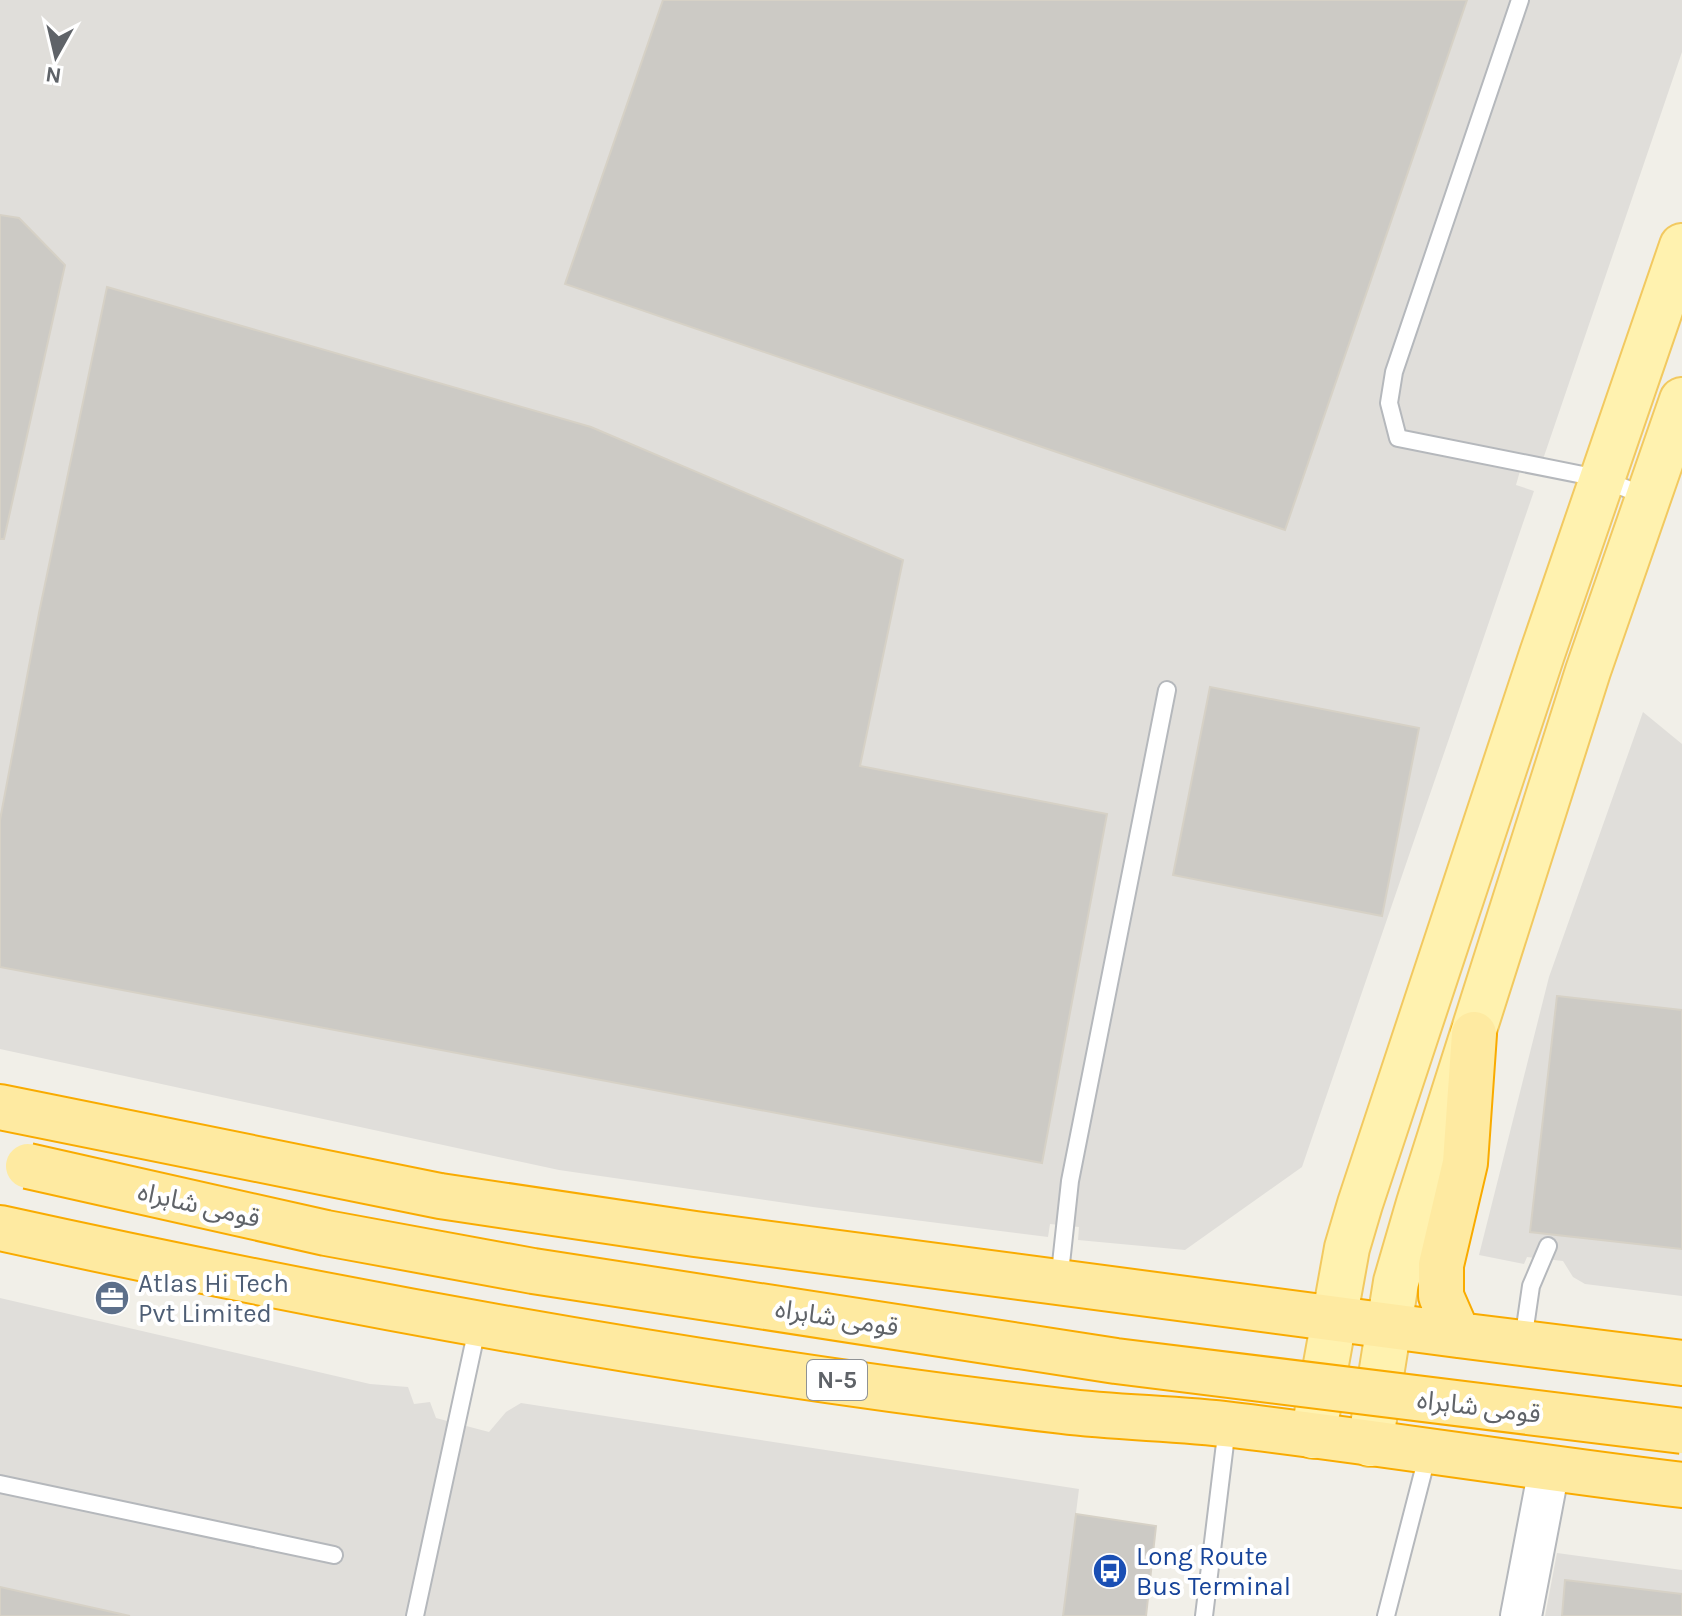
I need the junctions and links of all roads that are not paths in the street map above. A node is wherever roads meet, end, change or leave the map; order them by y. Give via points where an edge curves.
1 (1520, 0) edge
2 (1682, 246) edge
3 (1682, 400) edge
4 (1603, 479) junction
5 (1648, 498) junction
6 (1167, 690) dead end
7 (1474, 1034) junction
8 (0, 1107) edge
9 (14, 1163) edge
10 (0, 1228) edge
11 (1548, 1246) dead end
12 (1059, 1283) junction
13 (1333, 1318) junction
14 (478, 1323) junction
15 (1389, 1326) junction
16 (1458, 1335) junction
17 (1523, 1343) junction
18 (1682, 1363) edge
19 (1227, 1424) junction
20 (1682, 1431) edge
21 (1313, 1436) junction
22 (1370, 1444) junction
23 (1429, 1452) junction
24 (1549, 1469) junction
25 (0, 1484) edge
26 (1682, 1485) edge
27 (334, 1555) dead end
28 (415, 1616) edge
29 (1204, 1616) edge
30 (1386, 1616) edge
31 (1521, 1616) edge

1 - 4 lane via 1394,372 1389,403 1398,438
2 - 4 main road
3 - 5 main road
4 - 5 lane
4 - 13 main road via 1364,1189
5 - 7 main road
6 - 12 lane via 1070,1181
7 - 15 main road via 1403,1255
7 - 16 highway via 1465,1163 1441,1265 1441,1296
8 - 12 highway via 440,1196
9 - 20 highway, قومی شاہراہ / N-5, bridge via 326,1233 533,1271 1116,1361
10 - 14 highway, قومی شاہراہ / N-5
11 - 17 lane via 1531,1286
12 - 13 highway
13 - 15 highway
13 - 21 main road
14 - 19 highway, قومی شاہراہ / N-5 via 1065,1412
14 - 28 lane
15 - 16 highway
15 - 22 main road
16 - 17 highway
17 - 18 highway
19 - 21 highway, قومی شاہراہ / N-5
19 - 29 lane
21 - 22 highway, قومی شاہراہ / N-5
22 - 23 highway, قومی شاہراہ / N-5
23 - 24 highway, قومی شاہراہ / N-5
23 - 30 lane
24 - 26 highway, قومی شاہراہ / N-5
24 - 31 street
25 - 27 lane

